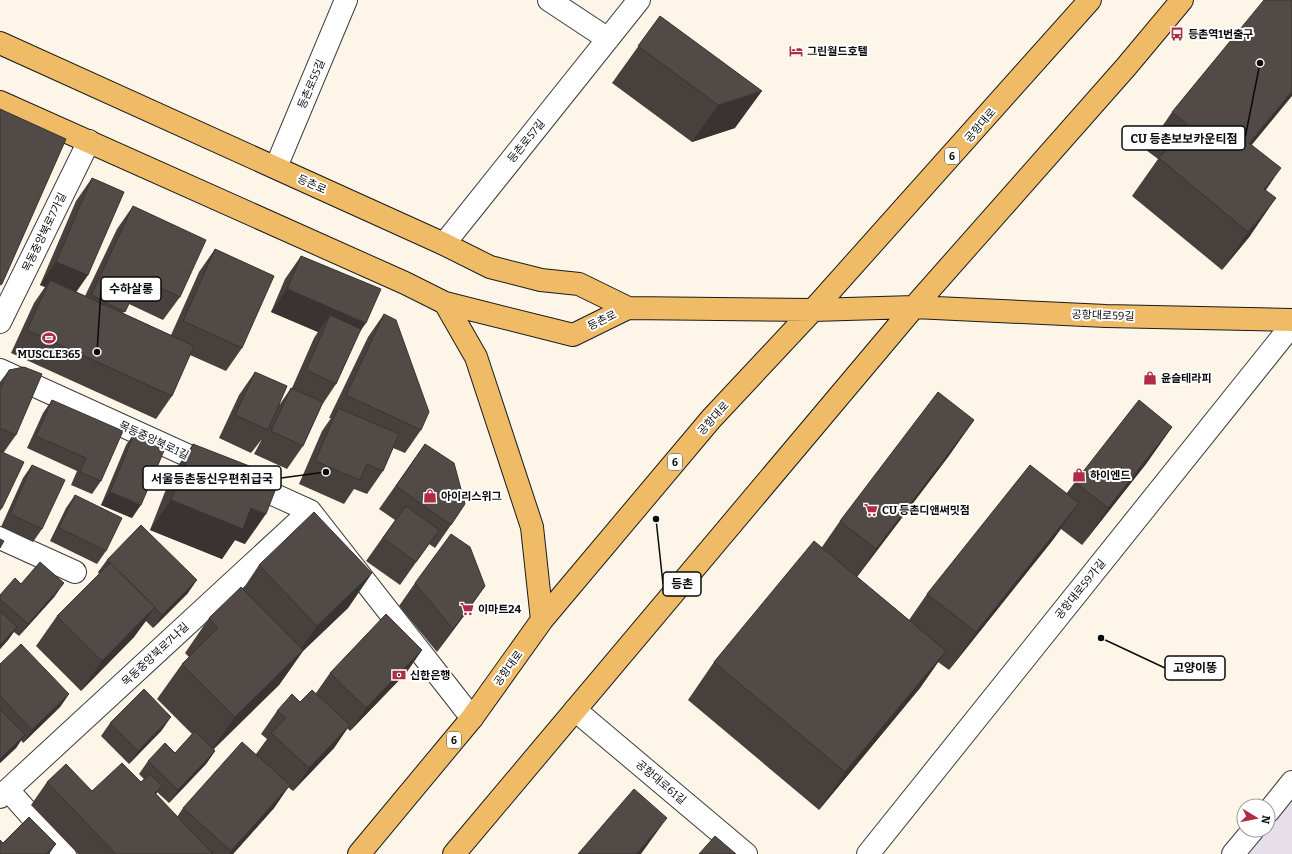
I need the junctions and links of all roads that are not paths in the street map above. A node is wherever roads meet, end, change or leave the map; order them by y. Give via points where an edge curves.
1 (346, 0) edge
2 (549, 0) edge
3 (639, 0) edge
4 (1090, 0) edge
5 (1182, 0) edge
6 (608, 39) junction
7 (0, 43) edge
8 (0, 102) edge
9 (89, 142) junction
10 (276, 167) junction
11 (444, 244) junction
12 (445, 304) junction
13 (914, 307) junction
14 (628, 308) junction
15 (813, 310) junction
16 (1292, 320) edge
17 (0, 322) edge
18 (1292, 325) edge
19 (0, 370) edge
20 (310, 511) junction
21 (0, 538) edge
22 (75, 572) dead end
23 (542, 620) junction
24 (575, 710) junction
25 (472, 718) junction
26 (1292, 782) edge
27 (4, 793) edge
28 (1276, 802) edge
29 (1246, 838) edge
30 (65, 854) edge
31 (359, 854) edge
32 (454, 854) edge
33 (746, 854) edge
34 (868, 854) edge
35 (1233, 854) edge

1 - 10 street, 등촌로55길
2 - 6 street
3 - 6 street, 등촌로57길
4 - 15 main road, 공항대로 / 6
5 - 13 main road
6 - 11 street, 등촌로57길
7 - 10 main road, 등촌로
8 - 9 main road, 등촌로
9 - 12 main road, 등촌로 via 405,283
9 - 17 street, 목동중앙북로7가길
10 - 11 main road, 등촌로
11 - 14 main road, 등촌로 via 490,267 541,280 579,284
12 - 14 main road, 등촌로 via 573,335
12 - 23 main road via 476,357 532,527
13 - 15 main road, 등촌로
13 - 16 main road, 공항대로59길 via 1106,316
13 - 24 main road
14 - 15 main road, 등촌로
15 - 23 main road, 공항대로 / 6 via 711,419
18 - 34 street, 공항대로59가길
19 - 20 street, 목동중앙북로1길
20 - 25 street, 목동중앙북로1길
20 - 27 street, 목동중앙북로7나길
21 - 22 street
23 - 25 main road, 공항대로 / 6
24 - 32 main road
24 - 33 street, 공항대로61길
25 - 31 main road, 공항대로 / 6
26 - 28 street
27 - 30 street
29 - 35 street

